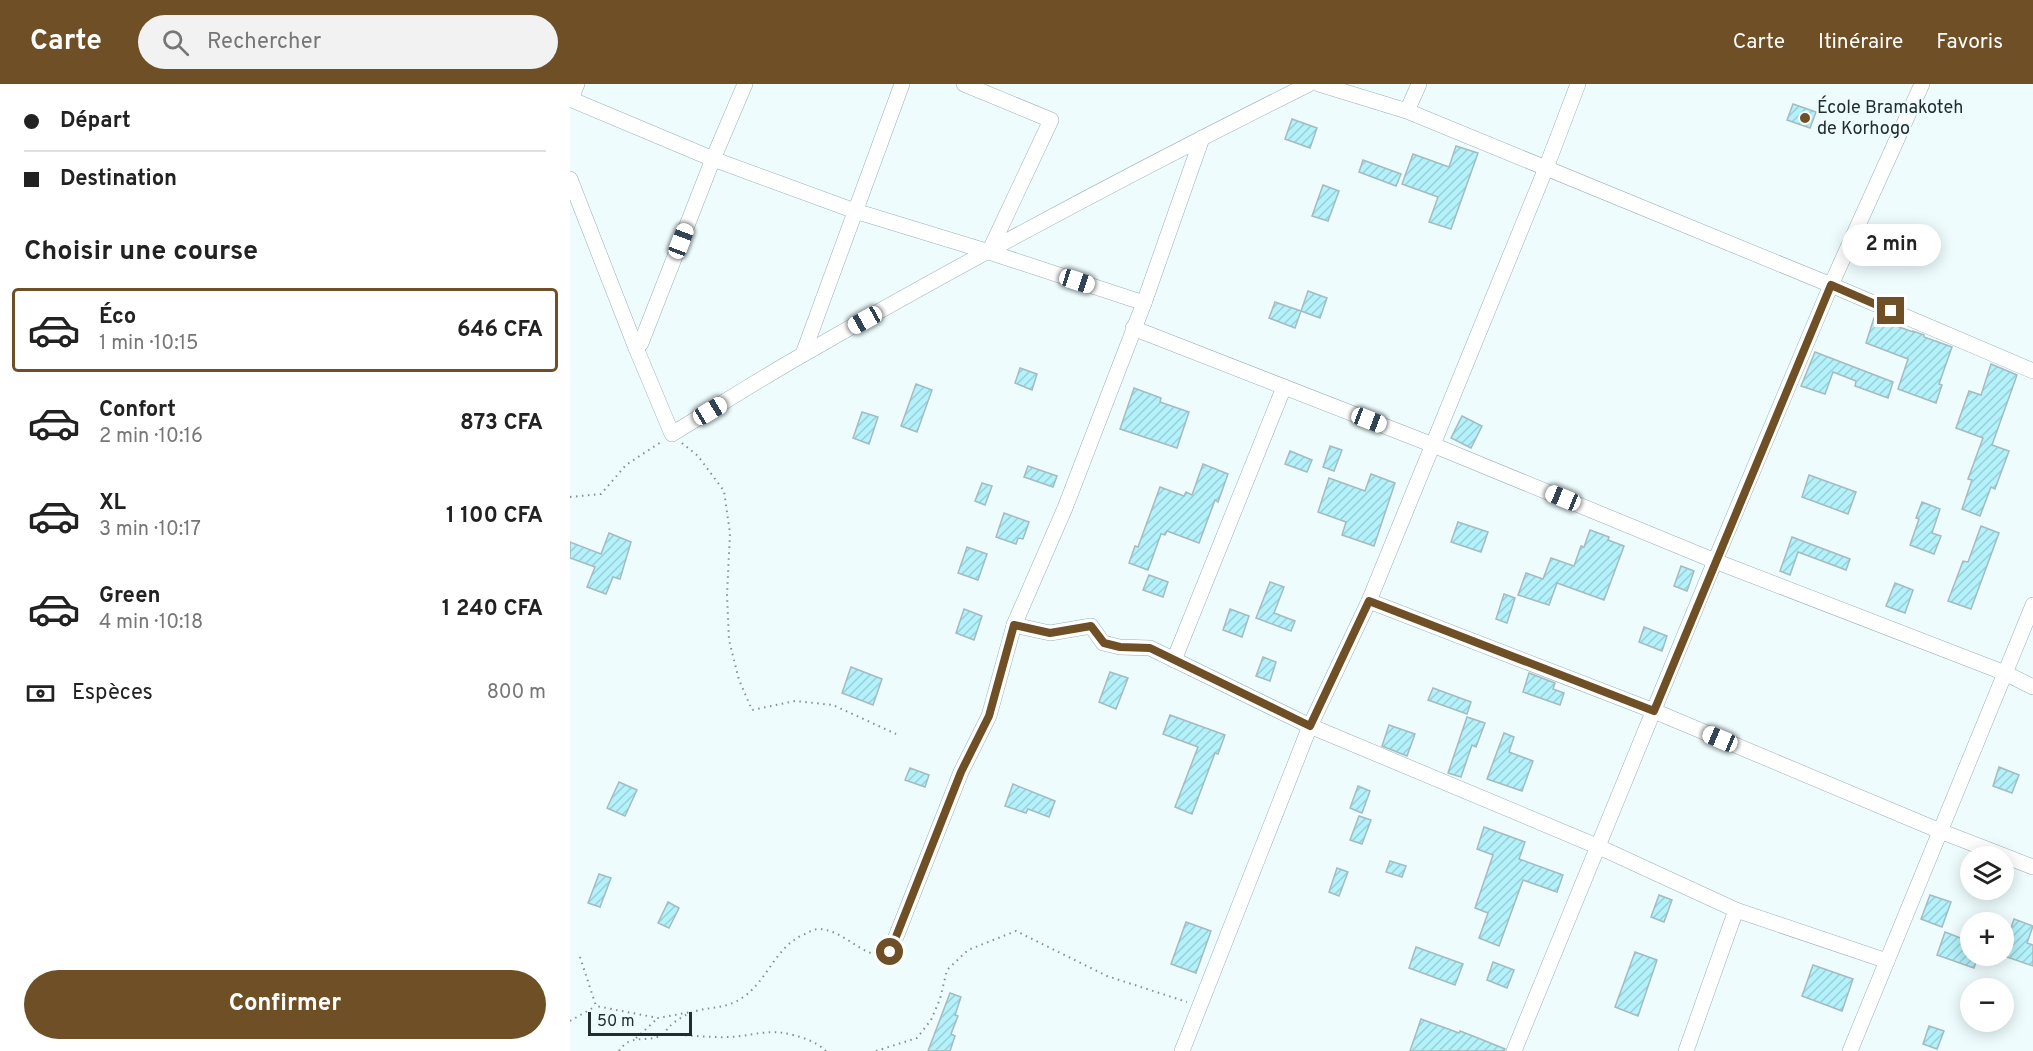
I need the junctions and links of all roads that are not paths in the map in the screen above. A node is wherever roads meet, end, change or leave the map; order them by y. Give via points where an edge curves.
1 (577, 84) edge
2 (745, 84) edge
3 (902, 84) edge
4 (964, 84) edge
5 (1309, 84) edge
6 (1319, 84) edge
7 (1419, 84) edge
8 (1578, 84) edge
9 (1922, 84) edge
10 (570, 99) edge
11 (1407, 111) junction
12 (1202, 138) junction
13 (712, 159) junction
14 (1546, 168) junction
15 (570, 179) edge
16 (855, 211) junction
17 (989, 252) junction
18 (1831, 285) junction
19 (1143, 303) junction
20 (1133, 328) junction
21 (636, 348) junction
22 (803, 354) junction
23 (2033, 371) edge
24 (1284, 387) junction
25 (1433, 445) junction
26 (1715, 561) junction
27 (1369, 601) junction
28 (2033, 605) edge
29 (1014, 625) junction
30 (1174, 660) junction
31 (2005, 674) junction
32 (2033, 687) edge
33 (1654, 711) junction
34 (1310, 726) junction
35 (1940, 831) junction
36 (1599, 847) junction
37 (2033, 867) edge
38 (1736, 910) junction
39 (890, 952) road end
40 (1887, 961) junction
41 (1182, 1051) edge
42 (1514, 1051) edge
43 (1686, 1051) edge
44 (1850, 1051) edge

1 - 10 street
2 - 13 street
3 - 16 street
4 - 17 street via 1051,120
5 - 12 street
6 - 11 street
7 - 11 street
8 - 14 street
9 - 18 street
10 - 13 street
11 - 14 street
12 - 17 street
12 - 19 street
13 - 16 street
13 - 21 street
14 - 18 street
14 - 25 street
15 - 21 street
16 - 17 street
16 - 22 street
17 - 19 street
17 - 22 street
18 - 23 street
18 - 26 street
19 - 20 street
20 - 24 street
20 - 29 street via 1065,508
21 - 22 street via 672,434
24 - 25 street
24 - 30 street
25 - 26 street
25 - 27 street
26 - 31 street
26 - 33 street
27 - 33 street
27 - 34 street
28 - 31 street
29 - 30 street via 1050,633 1091,626 1104,643 1150,648
29 - 39 street via 989,716 961,772
30 - 34 street
31 - 32 street
31 - 35 street
33 - 35 street
33 - 36 street
34 - 36 street
34 - 41 street
35 - 37 street
35 - 40 street
36 - 38 street
36 - 42 street
38 - 40 street
38 - 43 street
40 - 44 street

